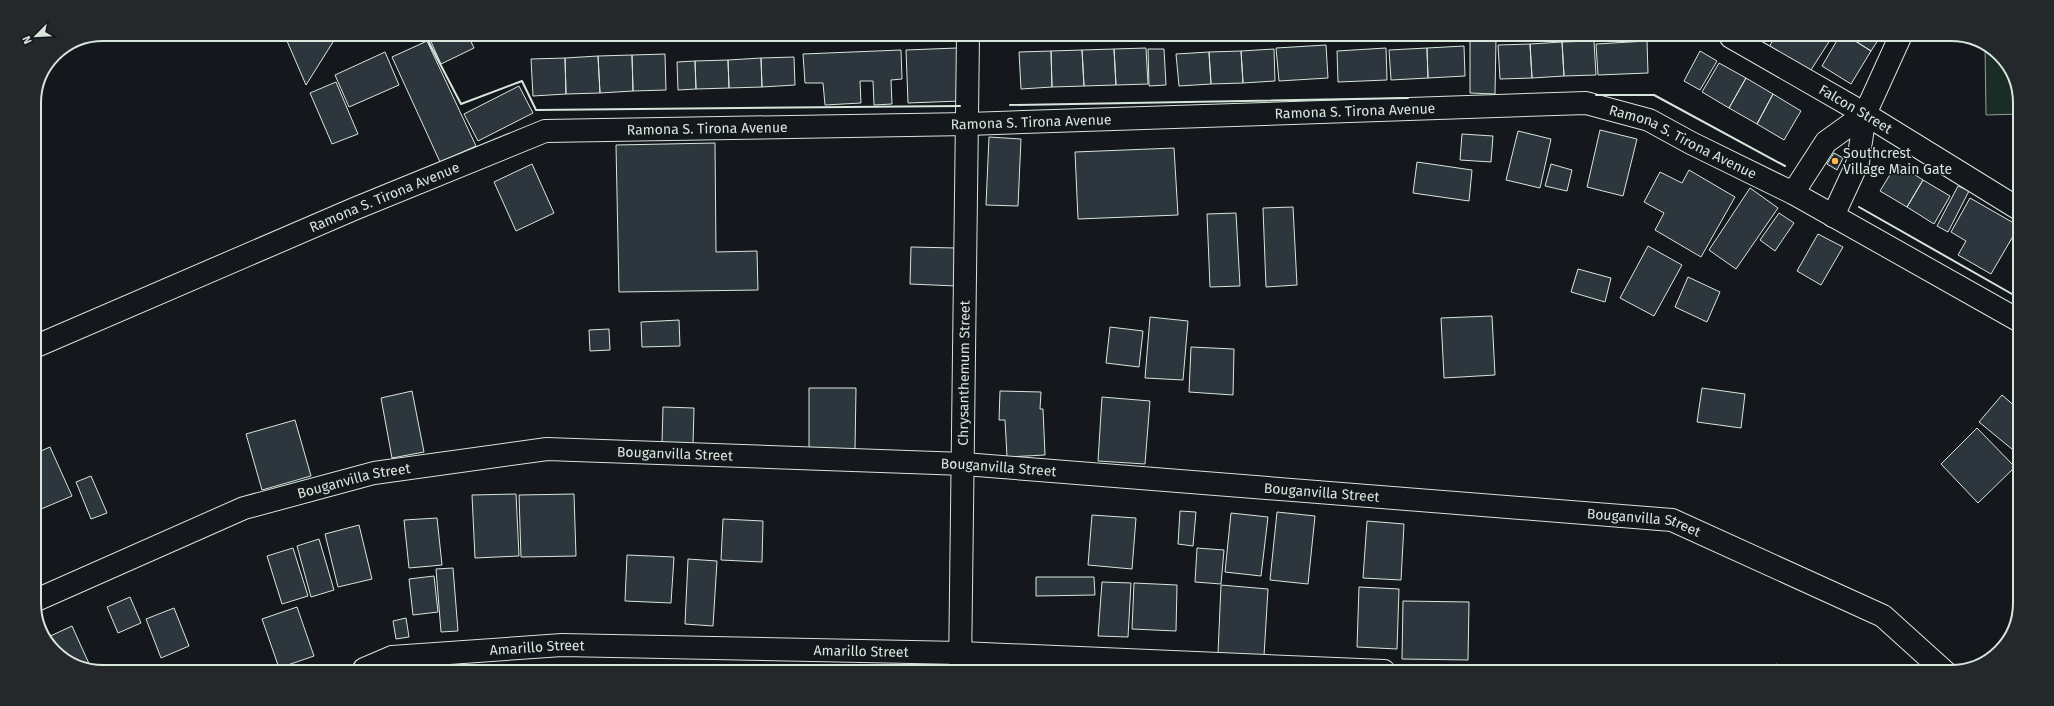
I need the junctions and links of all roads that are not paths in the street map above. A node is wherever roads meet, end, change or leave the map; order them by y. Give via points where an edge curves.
1 (968, 41) edge
2 (1899, 41) edge
3 (1757, 43) edge
4 (1865, 114) junction
5 (968, 124) junction
6 (1793, 193) junction
7 (2013, 205) edge
8 (1833, 216) junction
9 (2013, 317) edge
10 (41, 344) edge
11 (964, 464) junction
12 (41, 598) edge
13 (961, 662) edge
14 (373, 665) edge
15 (1102, 665) edge
16 (1937, 665) edge

1 - 5 street, Chrysanthemum Street
2 - 4 street
3 - 4 street, Falcon Street
4 - 6 street via 1826,142
4 - 7 street, Falcon Street
4 - 8 street via 1858,162
5 - 6 street, Ramona S. Tirona Avenue via 1586,103 1649,120
5 - 10 street, Ramona S. Tirona Avenue via 545,131 354,209
5 - 11 street, Chrysanthemum Street
6 - 8 street, Ramona S. Tirona Avenue
8 - 9 street, Ramona S. Tirona Avenue
11 - 12 street, Bouganvilla Street via 547,449 374,473 244,508
11 - 13 street, Chrysanthemum Street
11 - 16 street, Bouganvilla Street via 1672,520 1883,616
13 - 14 street, Amarillo Street via 562,645 392,657
13 - 15 street, Amarillo Street

